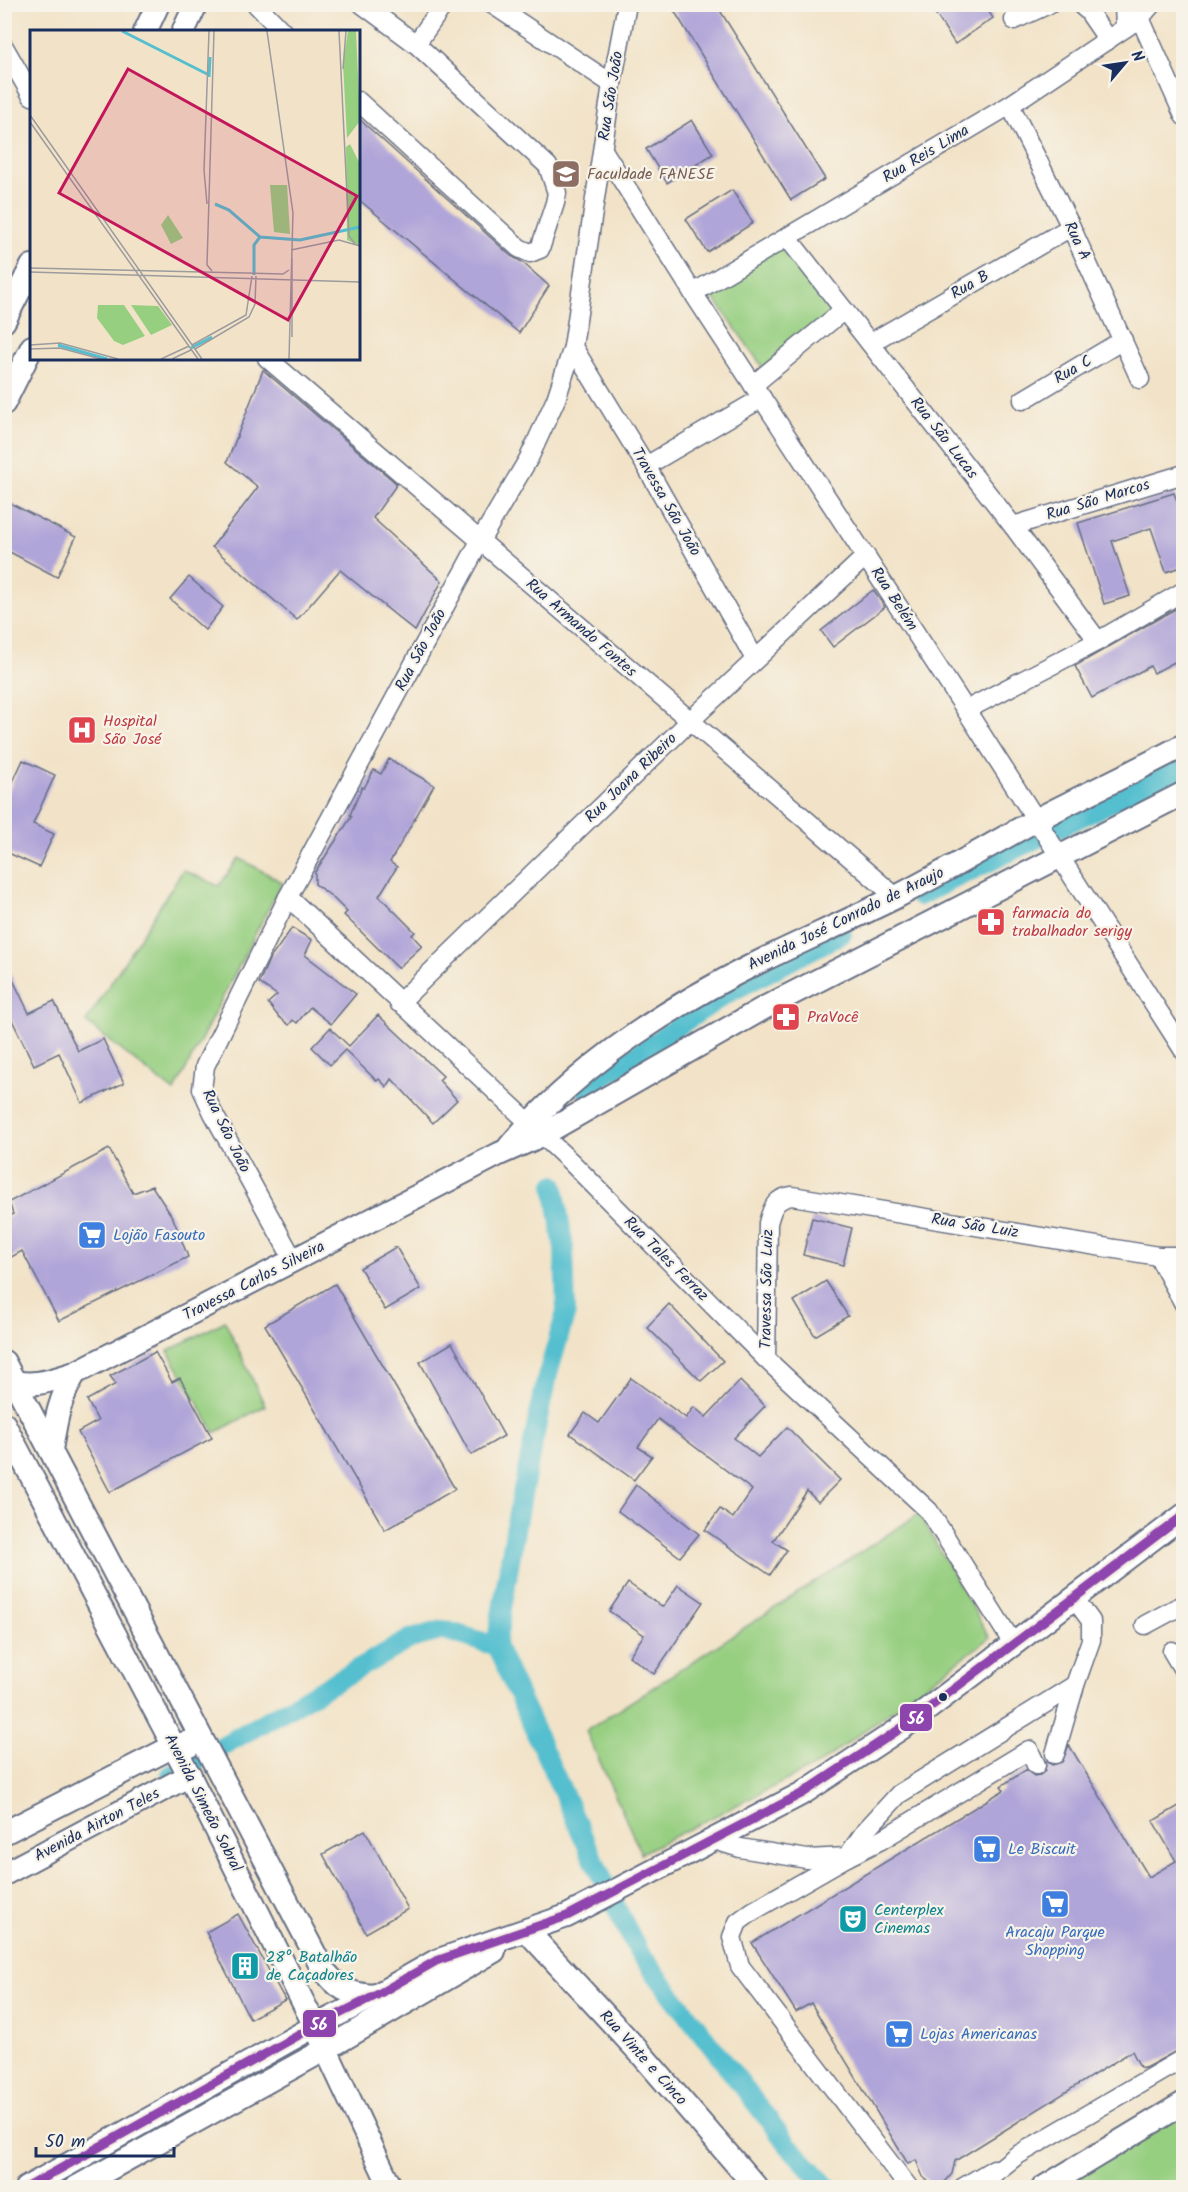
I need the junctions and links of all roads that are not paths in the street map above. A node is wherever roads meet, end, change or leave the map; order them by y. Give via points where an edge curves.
1 (158, 4) edge
2 (196, 4) edge
3 (255, 4) edge
4 (444, 4) edge
5 (492, 4) edge
6 (627, 4) edge
7 (1049, 4) edge
8 (1080, 4) edge
9 (1124, 4) edge
10 (372, 7) edge
11 (1139, 17) edge
12 (1014, 20) dead end
13 (146, 30) edge
14 (184, 30) edge
15 (281, 30) edge
16 (1108, 40) junction
17 (416, 44) junction
18 (4, 47) edge
19 (612, 84) junction
20 (30, 92) edge
21 (360, 103) edge
22 (1010, 105) junction
23 (1184, 116) edge
24 (603, 150) junction
25 (1071, 227) junction
26 (788, 237) junction
27 (30, 270) edge
28 (693, 293) junction
29 (844, 310) junction
30 (4, 321) edge
31 (1124, 340) junction
32 (870, 343) junction
33 (573, 347) junction
34 (30, 351) edge
35 (269, 360) edge
36 (1140, 379) dead end
37 (758, 391) junction
38 (1023, 400) dead end
39 (4, 403) edge
40 (646, 466) junction
41 (1184, 474) edge
42 (1013, 526) junction
43 (480, 541) junction
44 (866, 556) junction
45 (1184, 591) edge
46 (1098, 641) junction
47 (755, 659) junction
48 (966, 710) junction
49 (690, 721) junction
50 (1181, 749) edge
51 (1184, 793) edge
52 (1039, 823) junction
53 (1058, 854) junction
54 (288, 897) junction
55 (896, 897) junction
56 (399, 1003) junction
57 (1184, 1051) edge
58 (535, 1130) junction
59 (792, 1196) joint
60 (1158, 1256) junction
61 (1184, 1256) edge
62 (294, 1261) junction
63 (1184, 1304) edge
64 (766, 1359) junction
65 (4, 1362) edge
66 (75, 1373) junction
67 (10, 1381) edge
68 (4, 1424) edge
69 (51, 1450) junction
70 (1184, 1515) edge
71 (1074, 1598) junction
72 (1184, 1604) edge
73 (1145, 1625) dead end
74 (1014, 1645) junction
75 (1172, 1651) dead end
76 (1184, 1671) edge
77 (1075, 1685) junction
78 (174, 1746) junction
79 (975, 1748) junction
80 (1055, 1754) dead end
81 (198, 1759) junction
82 (1036, 1765) dead end
83 (990, 1774) junction
84 (887, 1808) junction
85 (899, 1829) junction
86 (4, 1833) edge
87 (714, 1840) junction
88 (847, 1857) junction
89 (4, 1874) edge
90 (527, 1931) junction
91 (375, 1996) junction
92 (315, 2026) junction
93 (326, 2049) junction
94 (1184, 2058) edge
95 (1184, 2103) edge
96 (1016, 2156) junction
97 (39, 2184) edge
98 (75, 2187) edge
99 (391, 2187) edge
100 (757, 2187) edge
101 (909, 2187) edge
102 (962, 2187) edge
103 (984, 2187) edge
104 (1043, 2187) edge

1 - 13 main road
2 - 14 main road
3 - 15 street
4 - 17 street
5 - 19 street
6 - 19 street, Rua São João
7 - 12 street
8 - 16 street
9 - 11 street
10 - 17 street
11 - 16 street, Rua Reis Lima
11 - 23 street
16 - 22 street, Rua Reis Lima
17 - 21 street via 548,166 557,193 538,251 527,253 519,248
18 - 20 street
19 - 24 street, Rua São João
22 - 25 street, Rua A
22 - 26 street, Rua Reis Lima
24 - 28 street, Rua Belém
24 - 33 street, Rua São João
25 - 31 street, Rua A
25 - 32 street, Rua B
26 - 28 street, Rua Reis Lima
26 - 29 street, Rua São Lucas
27 - 30 main road
28 - 37 street, Rua Belém
29 - 32 street, Rua São Lucas
29 - 37 street
31 - 36 street, Rua A
31 - 38 street, Rua C
32 - 42 street, Rua São Lucas
33 - 40 street, Travessa São João
33 - 43 street, Rua São João via 529,458
34 - 39 main road
35 - 43 street, Rua Armando Fontes
37 - 40 street
37 - 44 street, Rua Belém
40 - 47 street, Travessa São João
41 - 42 street, Rua São Marcos
42 - 46 street, Rua São Lucas
43 - 49 street, Rua Armando Fontes
43 - 54 street, Rua São João
44 - 47 street, Rua Joana Ribeiro
44 - 48 street, Rua Belém
45 - 46 street
46 - 48 street
47 - 49 street, Rua Joana Ribeiro
48 - 52 street, Rua Belém
49 - 55 street, Rua Armando Fontes
49 - 56 street, Rua Joana Ribeiro
50 - 52 main road, Avenida José Conrado de Araujo
51 - 53 main road
52 - 53 street, Rua Belém
52 - 55 main road, Avenida José Conrado de Araujo
53 - 57 street, Rua Belém
53 - 58 main road
54 - 56 street, Rua Tales Ferraz
54 - 62 street, Rua São João via 207,1059 202,1089
55 - 58 main road, Avenida José Conrado de Araujo via 682,1003 562,1090
56 - 58 street, Rua Tales Ferraz
58 - 62 main road, Travessa Carlos Silveira via 505,1151
58 - 64 street, Rua Tales Ferraz
59 - 60 street, Rua São Luiz
59 - 64 street, Travessa São Luiz via 775,1202 768,1223
60 - 61 street, Rua São Luiz
60 - 63 street
62 - 66 main road, Travessa Carlos Silveira
64 - 74 street, Rua Tales Ferraz via 929,1511
65 - 67 main road, Avenida Simeão Sobral
66 - 67 main road via 51,1380
66 - 69 main road via 63,1391
67 - 69 main road, Avenida Simeão Sobral
68 - 78 main road, Avenida Simeão Sobral
69 - 81 main road, Avenida Simeão Sobral
70 - 71 main road
71 - 74 main road
71 - 77 street via 1091,1621 1091,1641
72 - 73 street
74 - 87 main road via 909,1723 803,1793
75 - 76 street
77 - 79 street
77 - 80 street
78 - 81 main road, Avenida Simeão Sobral
78 - 86 main road, Avenida Airton Teles
79 - 83 street
79 - 84 street via 899,1794
81 - 89 main road, Avenida Airton Teles
81 - 91 main road, Avenida Simeão Sobral via 264,1857 327,1975 339,1988 355,1995
81 - 92 main road, Avenida Simeão Sobral
82 - 83 street via 1029,1750
83 - 85 street
84 - 85 street
84 - 88 street
85 - 88 street
87 - 88 street via 807,1859
87 - 90 main road via 567,1916
88 - 101 street via 753,1911 738,1922 732,1937 740,1965
90 - 91 main road via 436,1961
90 - 93 main road
90 - 100 main road, Rua Vinte e Cinco
91 - 92 main road
92 - 93 main road, Avenida Simeão Sobral
92 - 97 main road
93 - 98 main road
93 - 99 main road, Avenida Simeão Sobral
94 - 96 street
95 - 104 main road
96 - 102 street
96 - 103 street via 992,2175

